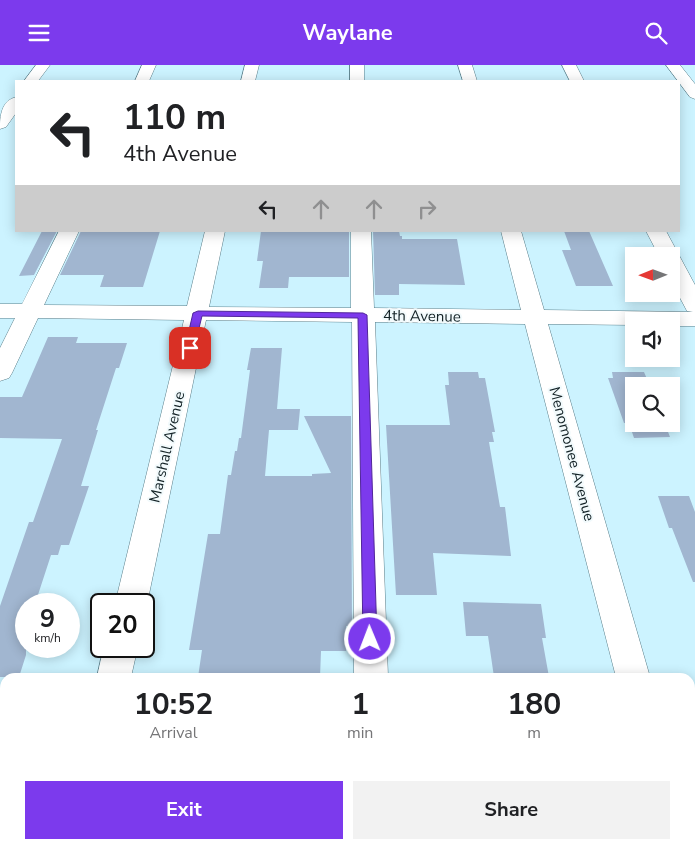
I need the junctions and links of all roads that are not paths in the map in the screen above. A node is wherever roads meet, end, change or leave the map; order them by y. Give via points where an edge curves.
1 (43, 65) edge
2 (149, 65) edge
3 (252, 65) edge
4 (357, 65) edge
5 (465, 65) edge
6 (569, 65) edge
7 (673, 65) edge
8 (32, 80) edge
9 (142, 80) edge
10 (248, 80) edge
11 (358, 80) edge
12 (470, 80) edge
13 (577, 80) edge
14 (0, 101) edge
15 (15, 101) edge
16 (15, 102) edge
17 (692, 102) edge
18 (0, 124) edge
19 (69, 232) edge
20 (215, 232) edge
21 (361, 232) edge
22 (511, 232) edge
23 (657, 232) edge
24 (664, 247) edge
25 (680, 277) edge
26 (695, 306) edge
27 (0, 311) edge
28 (30, 311) junction
29 (198, 313) junction
30 (363, 315) junction
31 (534, 317) junction
32 (695, 319) edge
33 (0, 373) edge
34 (133, 593) edge
35 (118, 658) edge
36 (115, 673) edge
37 (371, 673) edge
38 (632, 673) edge

1 - 8 street
2 - 9 street
3 - 10 street
4 - 11 street
5 - 12 street
6 - 13 street
7 - 17 street
14 - 15 street
16 - 18 street
19 - 28 street
20 - 29 street, Marshall Avenue
21 - 30 street
22 - 31 street, Menomonee Avenue
23 - 24 street
25 - 26 street
27 - 28 street, 4th Avenue
28 - 29 street, 4th Avenue
28 - 33 street
29 - 30 street, 4th Avenue
29 - 34 street, Marshall Avenue
30 - 31 street, 4th Avenue
30 - 37 street
31 - 32 street, 4th Avenue
31 - 38 street, Menomonee Avenue
35 - 36 street

